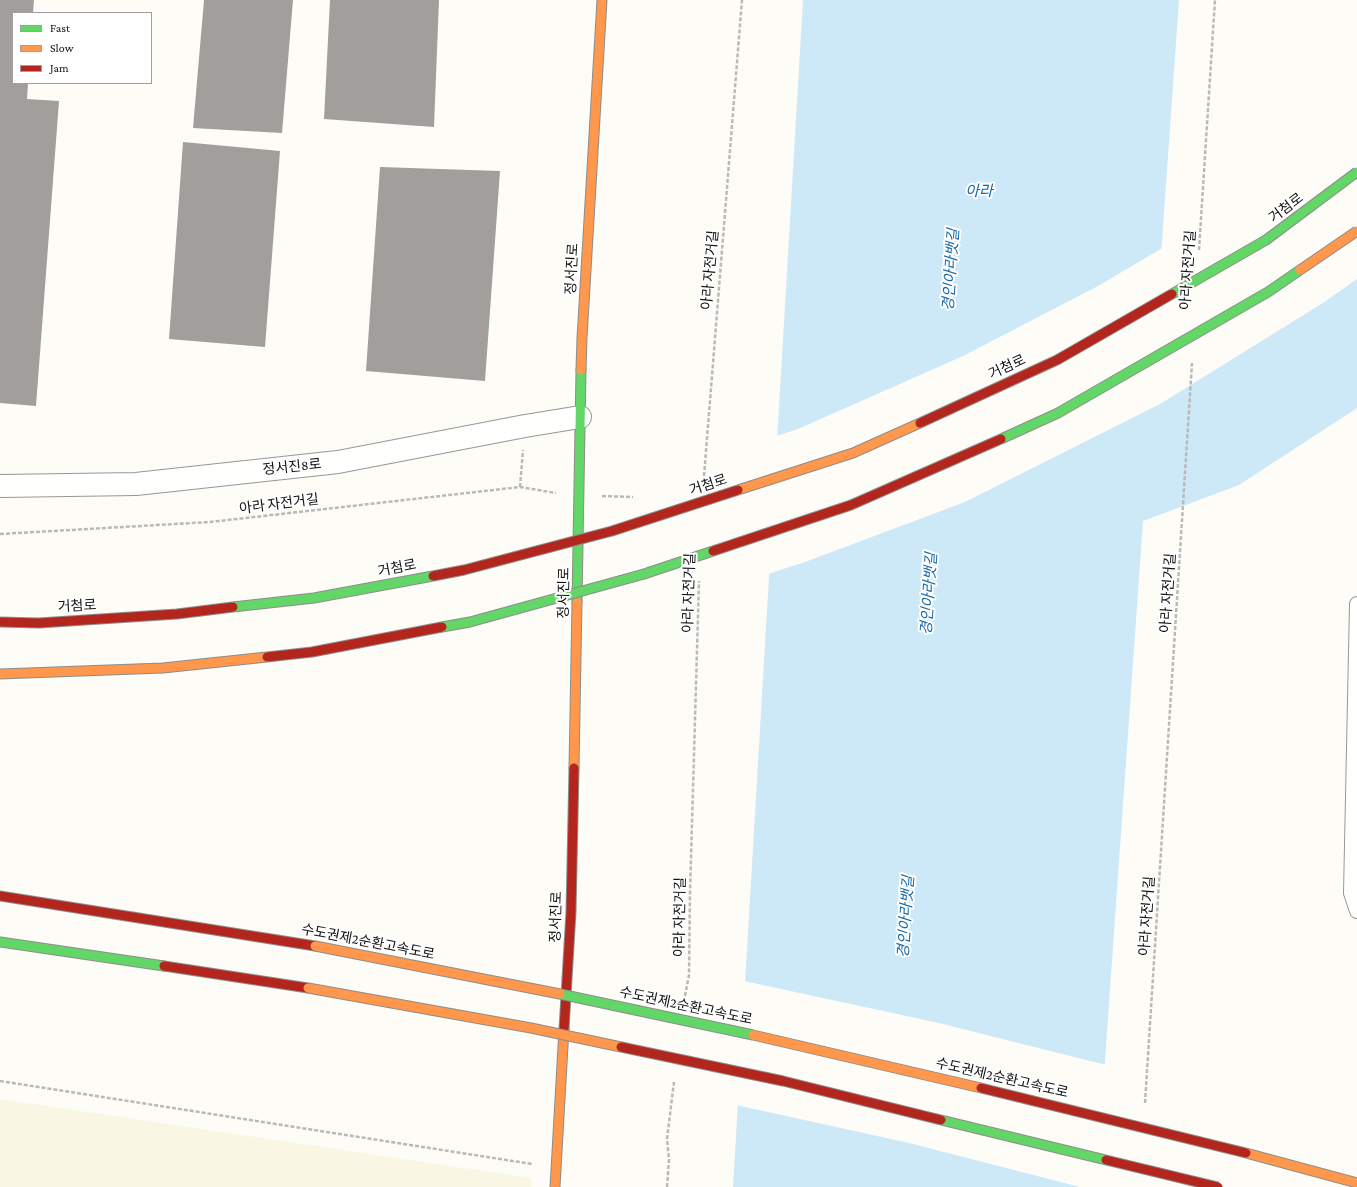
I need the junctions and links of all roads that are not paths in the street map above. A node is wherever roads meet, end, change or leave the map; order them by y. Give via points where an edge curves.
1 (602, 0) edge
2 (1357, 172) edge
3 (1357, 231) edge
4 (580, 417) junction
5 (0, 486) edge
6 (1357, 604) edge
7 (0, 622) edge
8 (0, 674) edge
9 (0, 896) edge
10 (1357, 911) edge
11 (0, 942) edge
12 (1357, 1183) edge
13 (555, 1187) edge
14 (1218, 1187) edge

1 - 4 main road, 정서진로 via 582,330
2 - 7 main road, 거첨로, bridge via 1266,240 1057,360 853,453 612,531 464,570 314,598 177,614 39,623
3 - 8 main road, bridge via 1268,292 1058,413 851,505 644,574 470,622 312,652 163,668
4 - 5 street, 정서진8로 via 314,465 136,484
4 - 13 main road, 정서진로 via 571,912
6 - 10 lane via 1351,893
9 - 12 main road, 수도권제2순환고속도로, bridge via 315,946 789,1042 1215,1144
11 - 14 main road, bridge via 308,988 531,1028 783,1081

